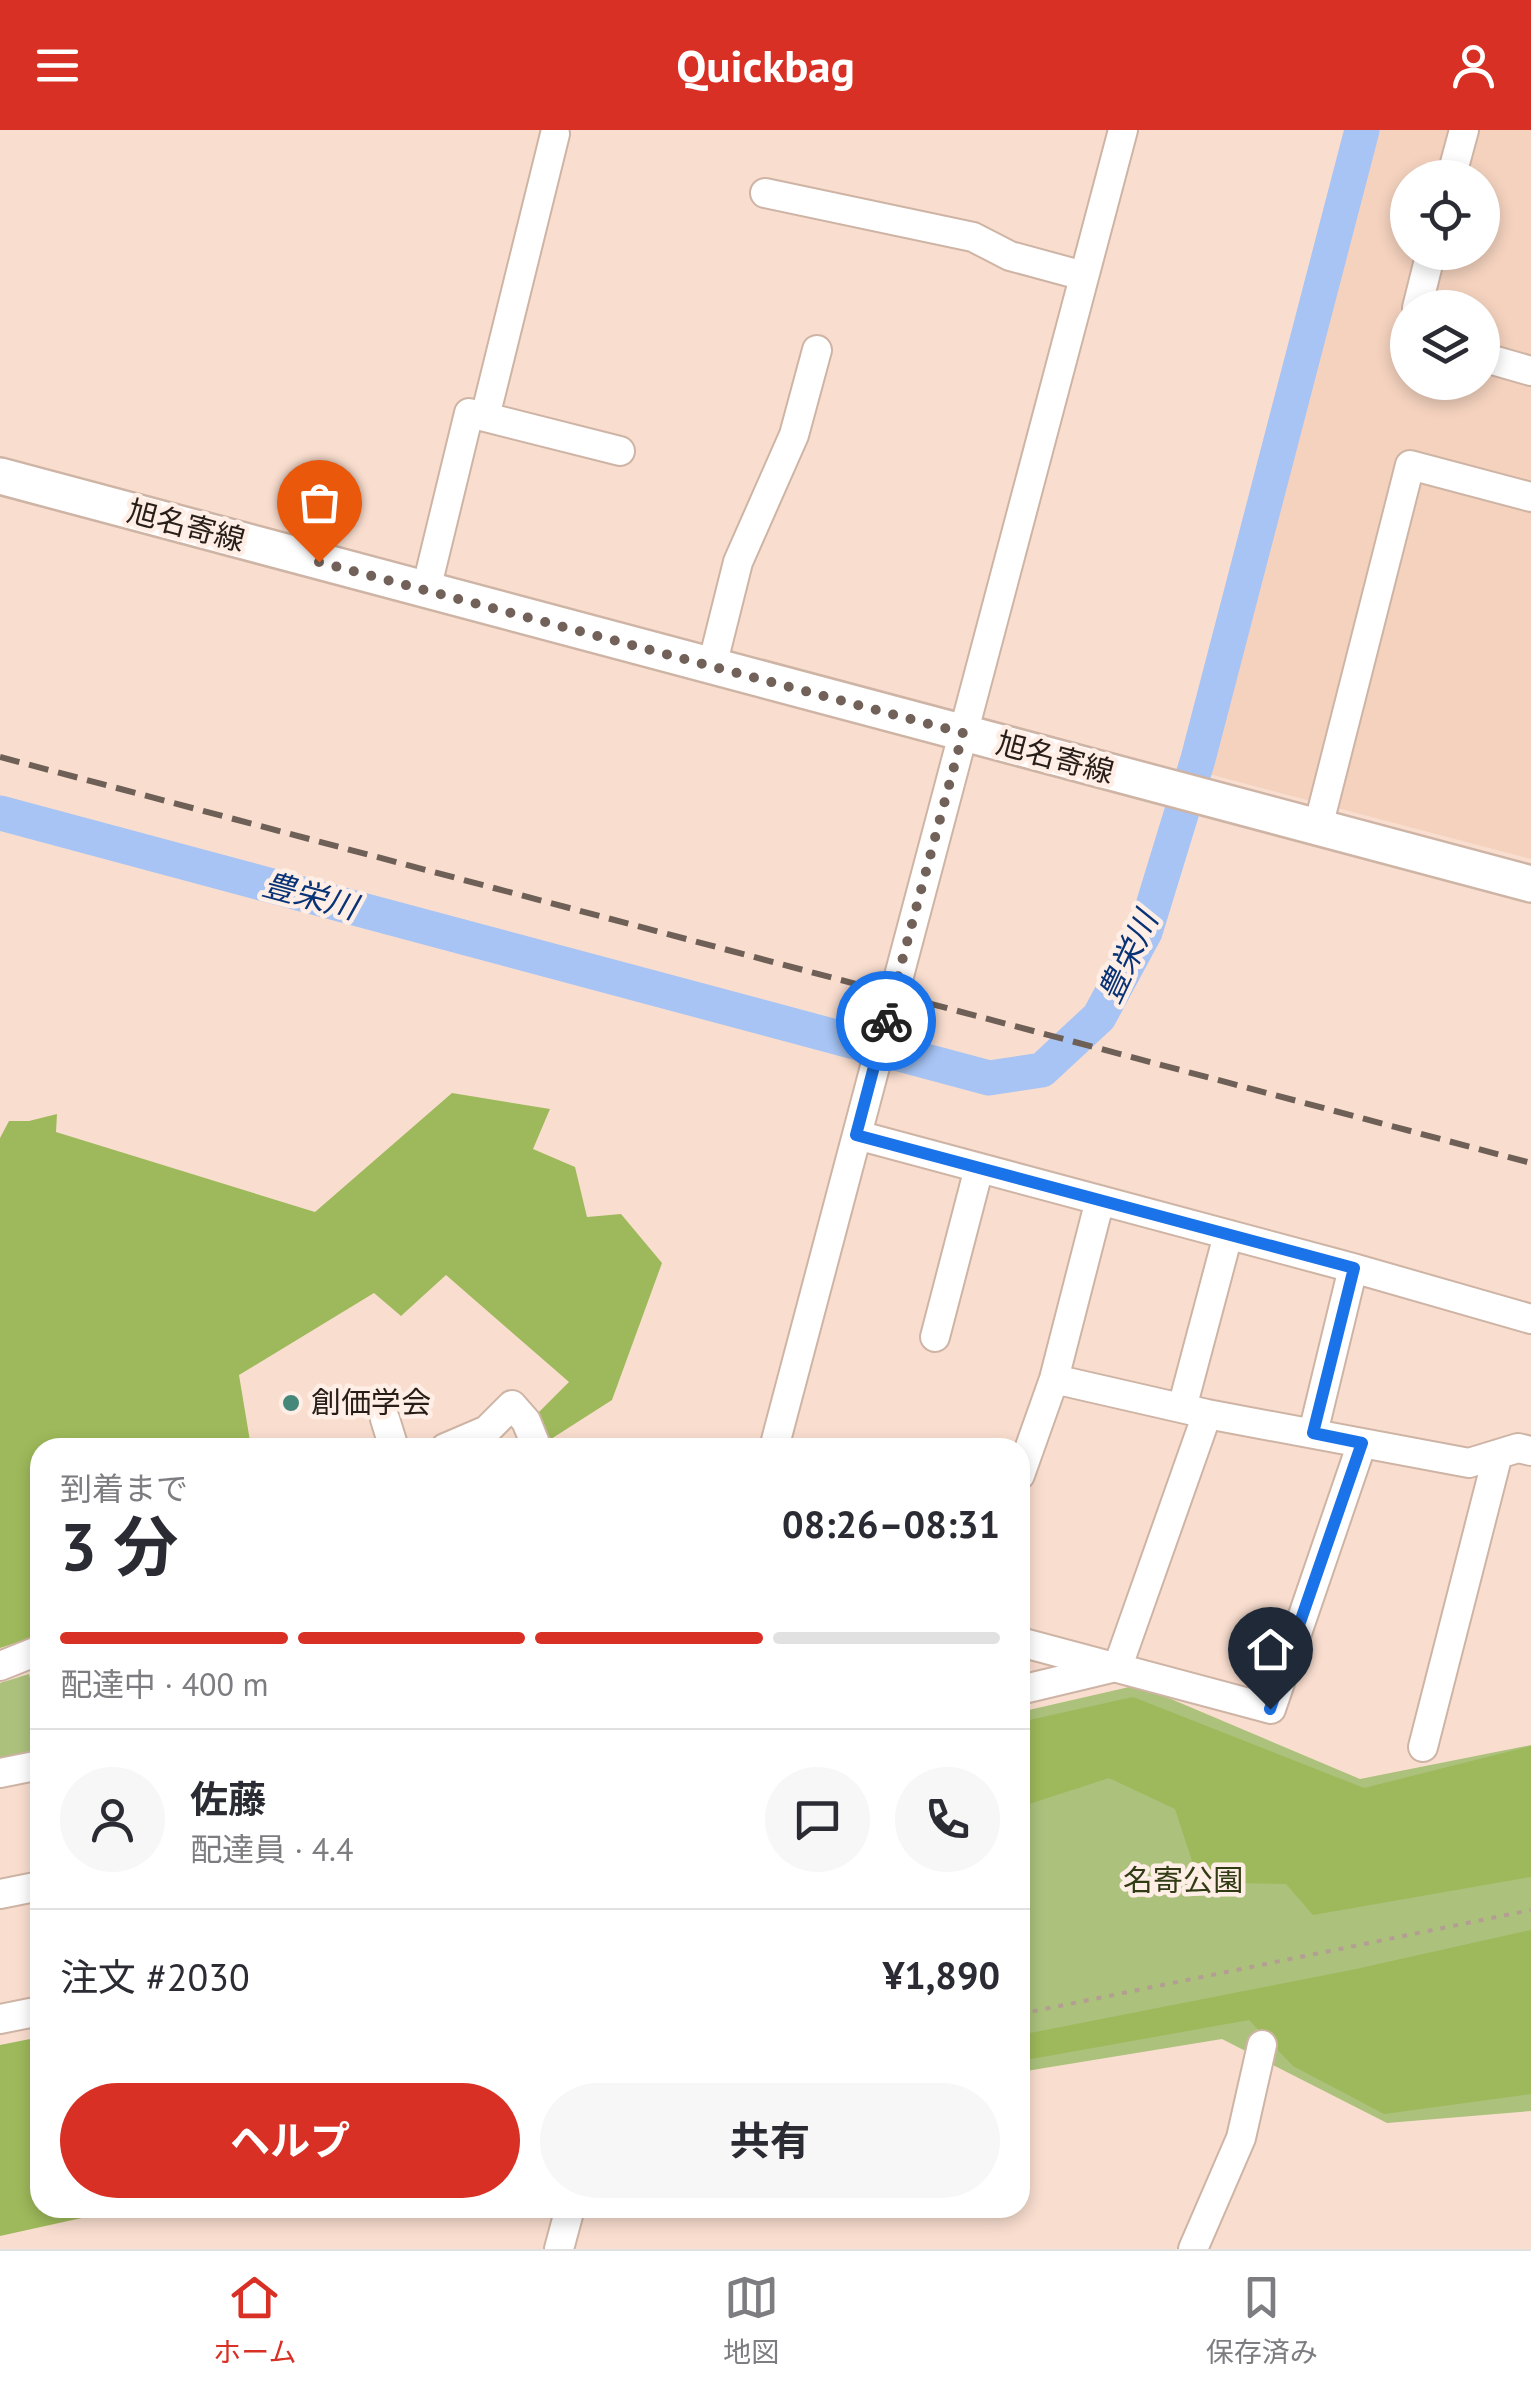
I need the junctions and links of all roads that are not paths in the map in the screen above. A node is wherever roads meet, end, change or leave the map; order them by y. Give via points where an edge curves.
1 (1123, 130) edge
2 (1464, 130) edge
3 (555, 134) dead end
4 (1456, 160) edge
5 (764, 192) dead end
6 (1084, 276) junction
7 (816, 350) dead end
8 (1500, 363) edge
9 (1531, 372) edge
10 (484, 417) junction
11 (620, 451) dead end
12 (0, 476) edge
13 (1531, 498) edge
14 (426, 590) junction
15 (712, 666) junction
16 (963, 733) junction
17 (1318, 827) junction
18 (1531, 884) edge
19 (856, 1135) junction
20 (979, 1168) junction
21 (1100, 1200) junction
22 (1228, 1235) junction
23 (1354, 1268) junction
24 (1531, 1320) edge
25 (936, 1337) dead end
26 (1054, 1379) junction
27 (1194, 1411) junction
28 (384, 1419) dead end
29 (1313, 1433) junction
30 (391, 1438) edge
31 (469, 1438) edge
32 (533, 1438) edge
33 (780, 1438) edge
34 (1362, 1443) junction
35 (1030, 1447) edge
36 (1531, 1451) edge
37 (1498, 1454) junction
38 (1030, 1644) edge
39 (30, 1654) edge
40 (0, 1666) edge
41 (1118, 1666) junction
42 (1030, 1688) edge
43 (1423, 1747) dead end
44 (30, 1767) edge
45 (0, 1773) edge
46 (30, 1888) edge
47 (0, 1894) edge
48 (30, 2012) edge
49 (0, 2019) edge
50 (1262, 2045) dead end
51 (567, 2218) edge
52 (559, 2249) edge
53 (1193, 2249) edge

1 - 6 street
2 - 4 street
3 - 10 street
5 - 6 street via 973,237 1010,256
6 - 16 street
7 - 15 street via 794,435 738,562
8 - 9 street
10 - 11 street
10 - 14 street via 469,413
12 - 14 main road, 旭名寄線
13 - 17 street via 1410,465
14 - 15 main road, 旭名寄線
15 - 16 main road, 旭名寄線
16 - 17 main road, 旭名寄線
16 - 19 street
17 - 18 main road, 旭名寄線
19 - 20 street
19 - 33 street
20 - 21 street
20 - 25 street
21 - 22 street
21 - 26 street
22 - 23 street
22 - 27 street
23 - 24 street
23 - 29 street
26 - 27 street
26 - 35 street
27 - 29 street
27 - 41 street
28 - 30 street
29 - 34 street
31 - 32 street via 488,1430 512,1405
34 - 37 street via 1469,1463
34 - 41 street via 1270,1709
36 - 37 street
37 - 43 street
38 - 41 street
39 - 40 street
41 - 42 street
44 - 45 street
46 - 47 street
48 - 49 street
50 - 53 street via 1241,2138
51 - 52 street

